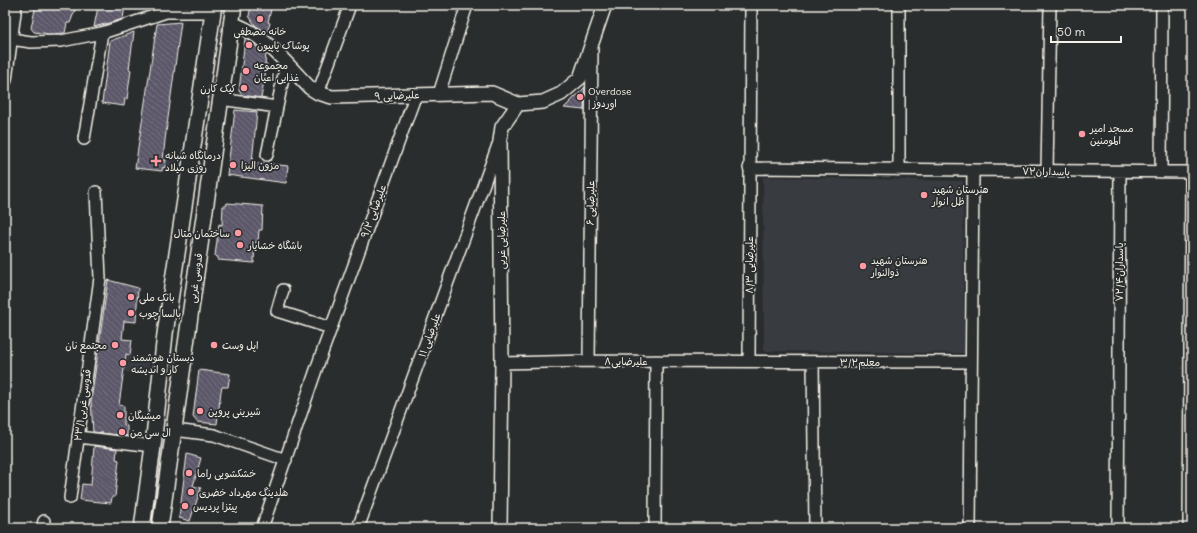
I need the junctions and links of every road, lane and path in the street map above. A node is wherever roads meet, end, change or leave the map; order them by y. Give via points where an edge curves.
1 (15, 5) edge
2 (234, 5) edge
3 (350, 5) edge
4 (466, 5) edge
5 (605, 5) edge
6 (751, 5) edge
7 (899, 5) edge
8 (1050, 5) edge
9 (1162, 5) edge
10 (213, 8) edge
11 (151, 11) edge
12 (233, 24) junction
13 (102, 33) junction
14 (11, 39) junction
15 (592, 44) junction
16 (286, 64) junction
17 (5, 80) edge
18 (318, 93) junction
19 (416, 94) junction
20 (439, 94) junction
21 (220, 99) junction
22 (518, 104) junction
23 (277, 107) junction
24 (84, 139) dead end
25 (500, 141) junction
26 (267, 155) dead end
27 (749, 168) junction
28 (899, 170) junction
29 (973, 170) junction
30 (1047, 171) junction
31 (1120, 172) junction
32 (1161, 172) junction
33 (1191, 172) edge
34 (96, 192) dead end
35 (283, 290) dead end
36 (331, 328) junction
37 (589, 361) junction
38 (656, 361) junction
39 (750, 362) junction
40 (813, 362) junction
41 (971, 362) junction
42 (502, 363) junction
43 (174, 430) junction
44 (78, 437) junction
45 (153, 446) junction
46 (286, 460) junction
47 (70, 498) dead end
48 (142, 528) edge
49 (160, 528) edge
50 (262, 528) edge
51 (358, 528) edge
52 (500, 528) edge
53 (655, 528) edge
54 (815, 528) edge
55 (970, 528) edge
56 (1118, 528) edge
57 (1189, 528) edge

1 - 14 street
2 - 12 main road, قدوسی غربی
3 - 18 street
4 - 20 street
5 - 15 street
6 - 27 street, ۸/۳ علیرضایی
7 - 28 street
8 - 30 street
9 - 32 street
10 - 11 street
10 - 45 main road, قدوسی غربی via 165,334
11 - 13 street
12 - 16 street via 246,28 260,37
12 - 21 main road, قدوسی غربی
13 - 14 street via 61,41 31,42
13 - 24 street
14 - 17 street
15 - 22 street via 580,78 561,94 543,102
15 - 37 street, ۶ علیرضایی
16 - 18 street
16 - 23 street
18 - 19 street, ۹ علیرضایی via 332,97
19 - 20 street, ۹ علیرضایی
19 - 36 street, ۹/۲ علیرضایی
20 - 22 street, ۹ علیرضایی via 492,93
21 - 23 street
21 - 43 main road, قدوسی غربی
22 - 25 street, علیرضایی غربی via 502,127
23 - 26 street
25 - 42 street, علیرضایی غربی
25 - 51 street, ۱۱ علیرضایی
27 - 28 street, پاسداران۷۲
27 - 39 street, ۸/۳ علیرضایی
28 - 29 street, پاسداران۷۲
29 - 30 street, پاسداران۷۲
29 - 41 street
30 - 31 street, پاسداران۷۲
31 - 32 street, پاسداران۷۲
31 - 56 street, پاسداران۷۲/۴
32 - 33 street, پاسداران۷۲
33 - 57 street
34 - 44 street, قدوسی غربی۲۳/۱ via 100,278
35 - 36 street via 277,311
36 - 46 street, ۹/۲ علیرضایی
37 - 38 street, علیرضایی۸
37 - 42 street, علیرضایی۸
38 - 39 street, علیرضایی۸
38 - 53 street
39 - 40 street, معلم۳/۲
40 - 41 street, معلم۳/۲
40 - 54 street
41 - 55 street
42 - 52 street, علیرضایی غربی
43 - 46 street via 214,435
43 - 49 main road, قدوسی غربی
44 - 45 street
44 - 47 street, قدوسی غربی۲۳/۱
45 - 48 main road, قدوسی غربی
46 - 50 street, ۹/۲ علیرضایی

